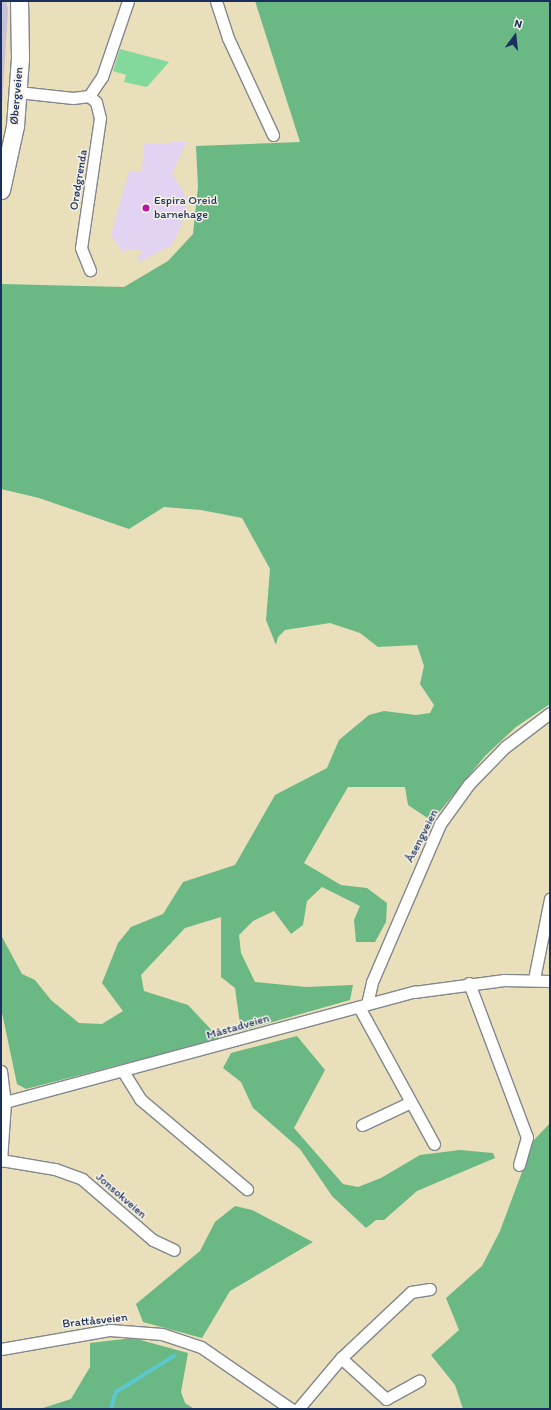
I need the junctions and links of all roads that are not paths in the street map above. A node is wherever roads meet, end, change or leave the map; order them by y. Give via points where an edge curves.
1 (20, 1) edge
2 (128, 1) edge
3 (216, 1) edge
4 (18, 92) junction
5 (89, 96) junction
6 (273, 135) dead end
7 (2, 181) edge
8 (90, 270) dead end
9 (550, 714) edge
10 (550, 899) edge
11 (534, 979) junction
12 (550, 981) edge
13 (469, 983) junction
14 (363, 1006) junction
15 (1, 1071) edge
16 (124, 1073) junction
17 (5, 1102) junction
18 (411, 1102) junction
19 (362, 1124) dead end
20 (434, 1144) dead end
21 (1, 1160) edge
22 (519, 1165) dead end
23 (247, 1189) dead end
24 (174, 1250) dead end
25 (430, 1289) dead end
26 (1, 1349) edge
27 (341, 1358) junction
28 (419, 1381) dead end
29 (291, 1409) edge
30 (298, 1409) edge

1 - 4 main road, Øbergveien
2 - 5 street via 102,77
3 - 6 street via 225,32
4 - 5 street via 74,98
4 - 7 main road, Øbergveien
5 - 8 street, Orødgrenda via 96,102 100,118 81,248
9 - 14 street, Åsengveien via 500,752 469,784 440,824
10 - 11 street
11 - 12 street, Måstadveien
11 - 13 street, Måstadveien
13 - 14 street, Måstadveien
13 - 22 street via 527,1137
14 - 16 street, Måstadveien
14 - 18 street
15 - 17 street, Jonsokveien
16 - 17 street, Måstadveien
16 - 23 street via 140,1099
17 - 21 street, Jonsokveien
18 - 19 street
18 - 20 street
21 - 24 street, Jonsokveien via 49,1168 82,1179 153,1240
25 - 27 street via 411,1292
26 - 29 street, Brattåsveien via 110,1330 162,1334 201,1347
27 - 28 street via 386,1399
27 - 30 street

